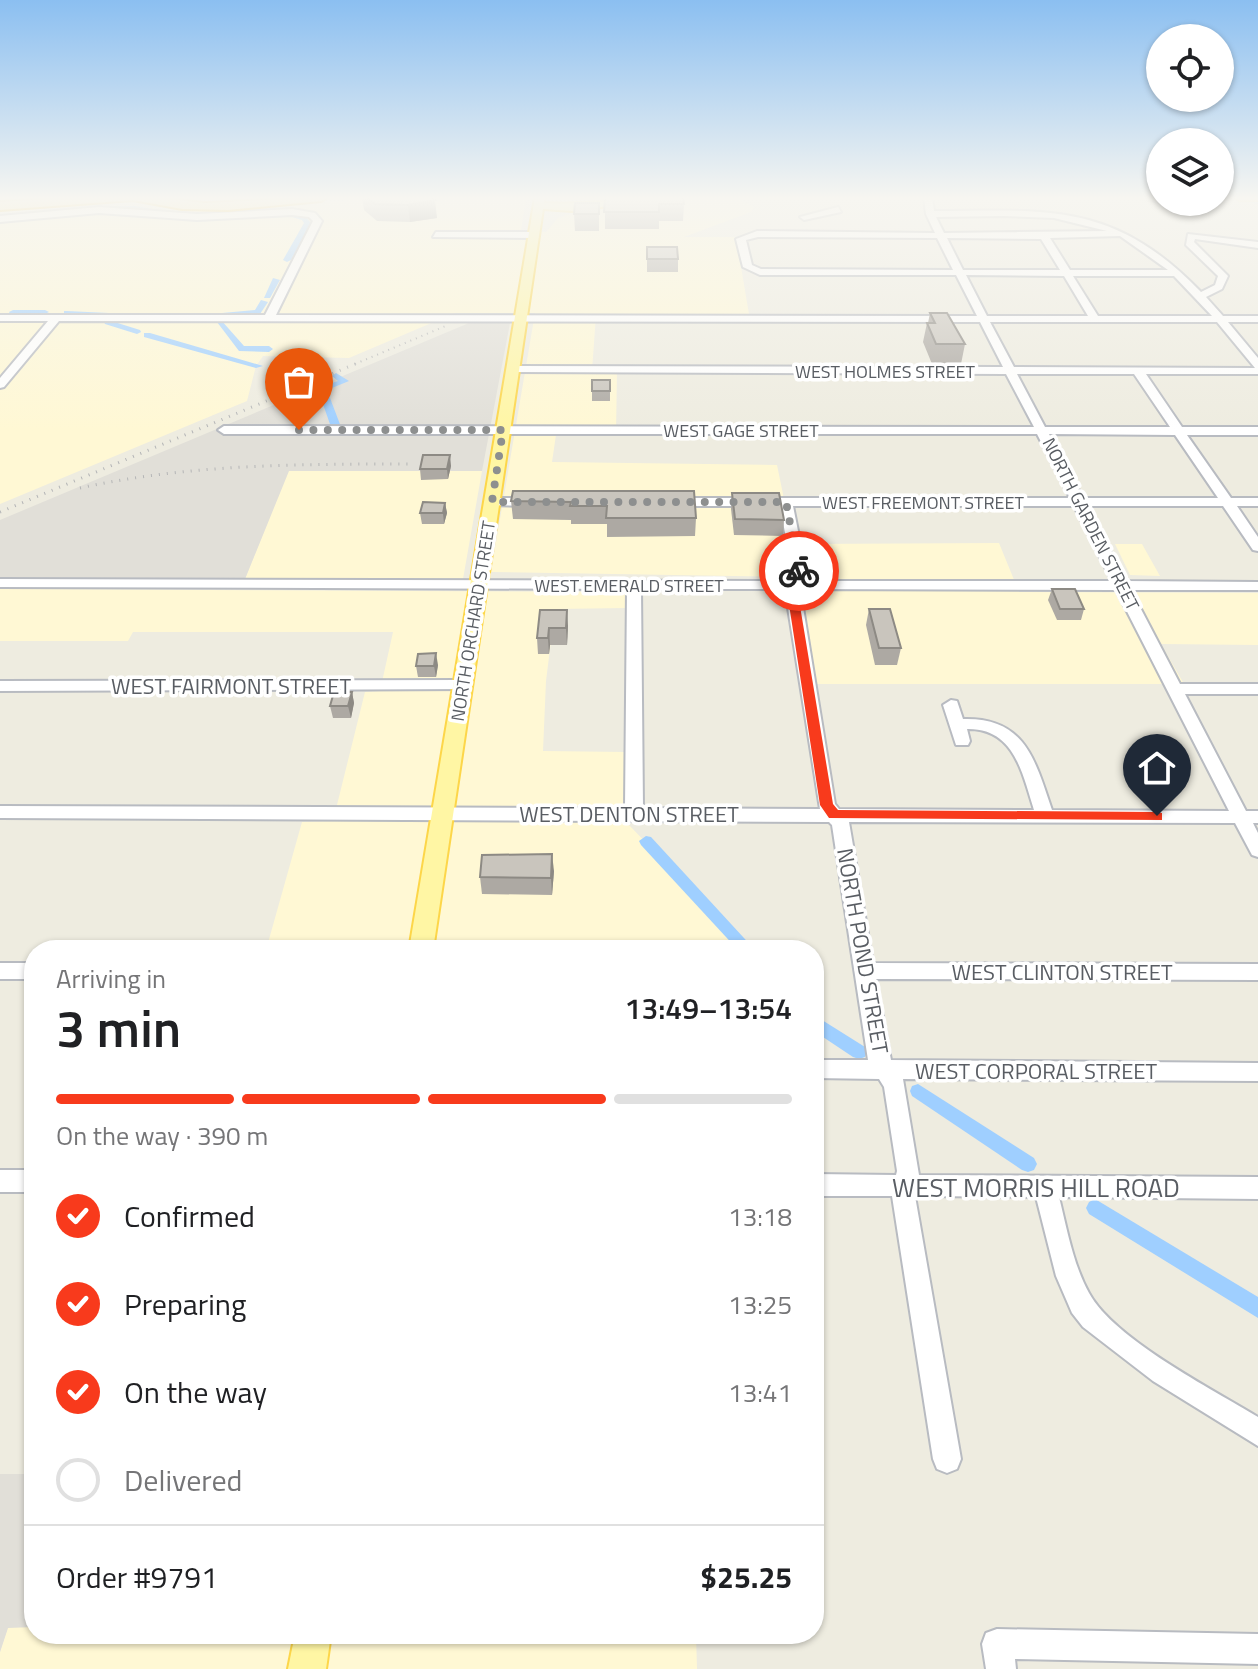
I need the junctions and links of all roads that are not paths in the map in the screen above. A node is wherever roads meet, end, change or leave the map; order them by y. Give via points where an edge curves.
1 (291, 275) edge
2 (528, 275) edge
3 (962, 275) edge
4 (1069, 275) edge
5 (1178, 275) edge
6 (1222, 275) edge
7 (1200, 296) junction
8 (0, 318) edge
9 (56, 318) junction
10 (269, 318) junction
11 (521, 318) junction
12 (986, 319) junction
13 (1095, 319) junction
14 (1220, 319) junction
15 (1258, 319) edge
16 (1258, 365) edge
17 (513, 369) junction
18 (1012, 371) junction
19 (1138, 371) junction
20 (1258, 371) edge
21 (0, 385) edge
22 (224, 430) dead end
23 (503, 430) junction
24 (1043, 431) junction
25 (1179, 431) junction
26 (1258, 431) edge
27 (492, 502) junction
28 (549, 502) edge
29 (662, 502) edge
30 (786, 502) junction
31 (1079, 502) junction
32 (1227, 502) junction
33 (1258, 502) edge
34 (1258, 547) edge
35 (0, 583) edge
36 (480, 584) junction
37 (634, 585) junction
38 (797, 585) junction
39 (1122, 585) junction
40 (1258, 586) edge
41 (463, 685) junction
42 (0, 686) edge
43 (1175, 689) junction
44 (1258, 689) edge
45 (951, 705) dead end
46 (0, 812) edge
47 (442, 813) junction
48 (634, 814) junction
49 (834, 815) junction
50 (1045, 816) junction
51 (1249, 817) edge
52 (1258, 850) edge
53 (423, 940) edge
54 (0, 971) edge
55 (24, 971) edge
56 (866, 971) junction
57 (1258, 972) edge
58 (824, 1069) edge
59 (886, 1070) junction
60 (1258, 1072) edge
61 (0, 1181) edge
62 (24, 1181) edge
63 (824, 1185) edge
64 (902, 1186) junction
65 (1045, 1187) junction
66 (1258, 1188) edge
67 (1258, 1433) edge
68 (947, 1459) dead end
69 (311, 1644) edge
70 (1258, 1649) edge
71 (999, 1657) edge
72 (307, 1669) edge

1 - 10 street
2 - 11 main road, NORTH ORCHARD STREET
3 - 12 street, NORTH GARDEN STREET
4 - 13 street
5 - 7 street
6 - 7 street via 1219,287
7 - 14 street
8 - 9 street
9 - 10 street
9 - 21 street
10 - 11 street
11 - 12 street
11 - 17 main road, NORTH ORCHARD STREET
12 - 13 street
12 - 18 street, NORTH GARDEN STREET
13 - 14 street
14 - 15 street
14 - 16 street
17 - 18 street, WEST HOLMES STREET
17 - 23 main road, NORTH ORCHARD STREET
18 - 19 street, WEST HOLMES STREET
18 - 24 street, NORTH GARDEN STREET
19 - 20 street, WEST HOLMES STREET
19 - 25 street
22 - 23 street, WEST GAGE STREET
23 - 24 street, WEST GAGE STREET
23 - 27 main road, NORTH ORCHARD STREET
24 - 25 street, WEST GAGE STREET
24 - 31 street, NORTH GARDEN STREET
25 - 26 street, WEST GAGE STREET
25 - 32 street
27 - 28 street
27 - 36 main road, NORTH ORCHARD STREET
29 - 30 street, WEST FREEMONT STREET
30 - 31 street, WEST FREEMONT STREET
30 - 38 street, NORTH POND STREET
31 - 32 street, WEST FREEMONT STREET
31 - 39 street, NORTH GARDEN STREET
32 - 33 street, WEST FREEMONT STREET
32 - 34 street
35 - 36 street, WEST EMERALD STREET
36 - 37 street, WEST EMERALD STREET
36 - 41 main road, NORTH ORCHARD STREET
37 - 38 street, WEST EMERALD STREET
37 - 48 street
38 - 39 street, WEST EMERALD STREET
38 - 49 street, NORTH POND STREET via 826,805
39 - 40 street, WEST EMERALD STREET
39 - 43 street, NORTH GARDEN STREET
41 - 42 street, WEST FAIRMONT STREET
41 - 47 main road, NORTH ORCHARD STREET
43 - 44 street
43 - 51 street, NORTH GARDEN STREET
45 - 50 street via 959,732 996,726 1007,733 1028,768
46 - 47 street, WEST DENTON STREET
47 - 48 street, WEST DENTON STREET
47 - 53 main road, NORTH ORCHARD STREET
48 - 49 street, WEST DENTON STREET
49 - 50 street, WEST DENTON STREET
49 - 56 street, NORTH POND STREET via 841,824
50 - 51 street, WEST DENTON STREET
51 - 52 street, NORTH GARDEN STREET
54 - 55 street
56 - 57 street, WEST CLINTON STREET
56 - 59 street, NORTH POND STREET via 878,1058
58 - 59 street, WEST CORPORAL STREET
59 - 60 street, WEST CORPORAL STREET
59 - 64 street, NORTH POND STREET via 895,1085 909,1172
61 - 62 street
63 - 64 street, WEST MORRIS HILL ROAD
64 - 65 street, WEST MORRIS HILL ROAD
64 - 68 street, NORTH POND STREET
65 - 66 street, WEST MORRIS HILL ROAD
65 - 67 street via 1082,1307 1118,1340
69 - 72 main road
70 - 71 street

